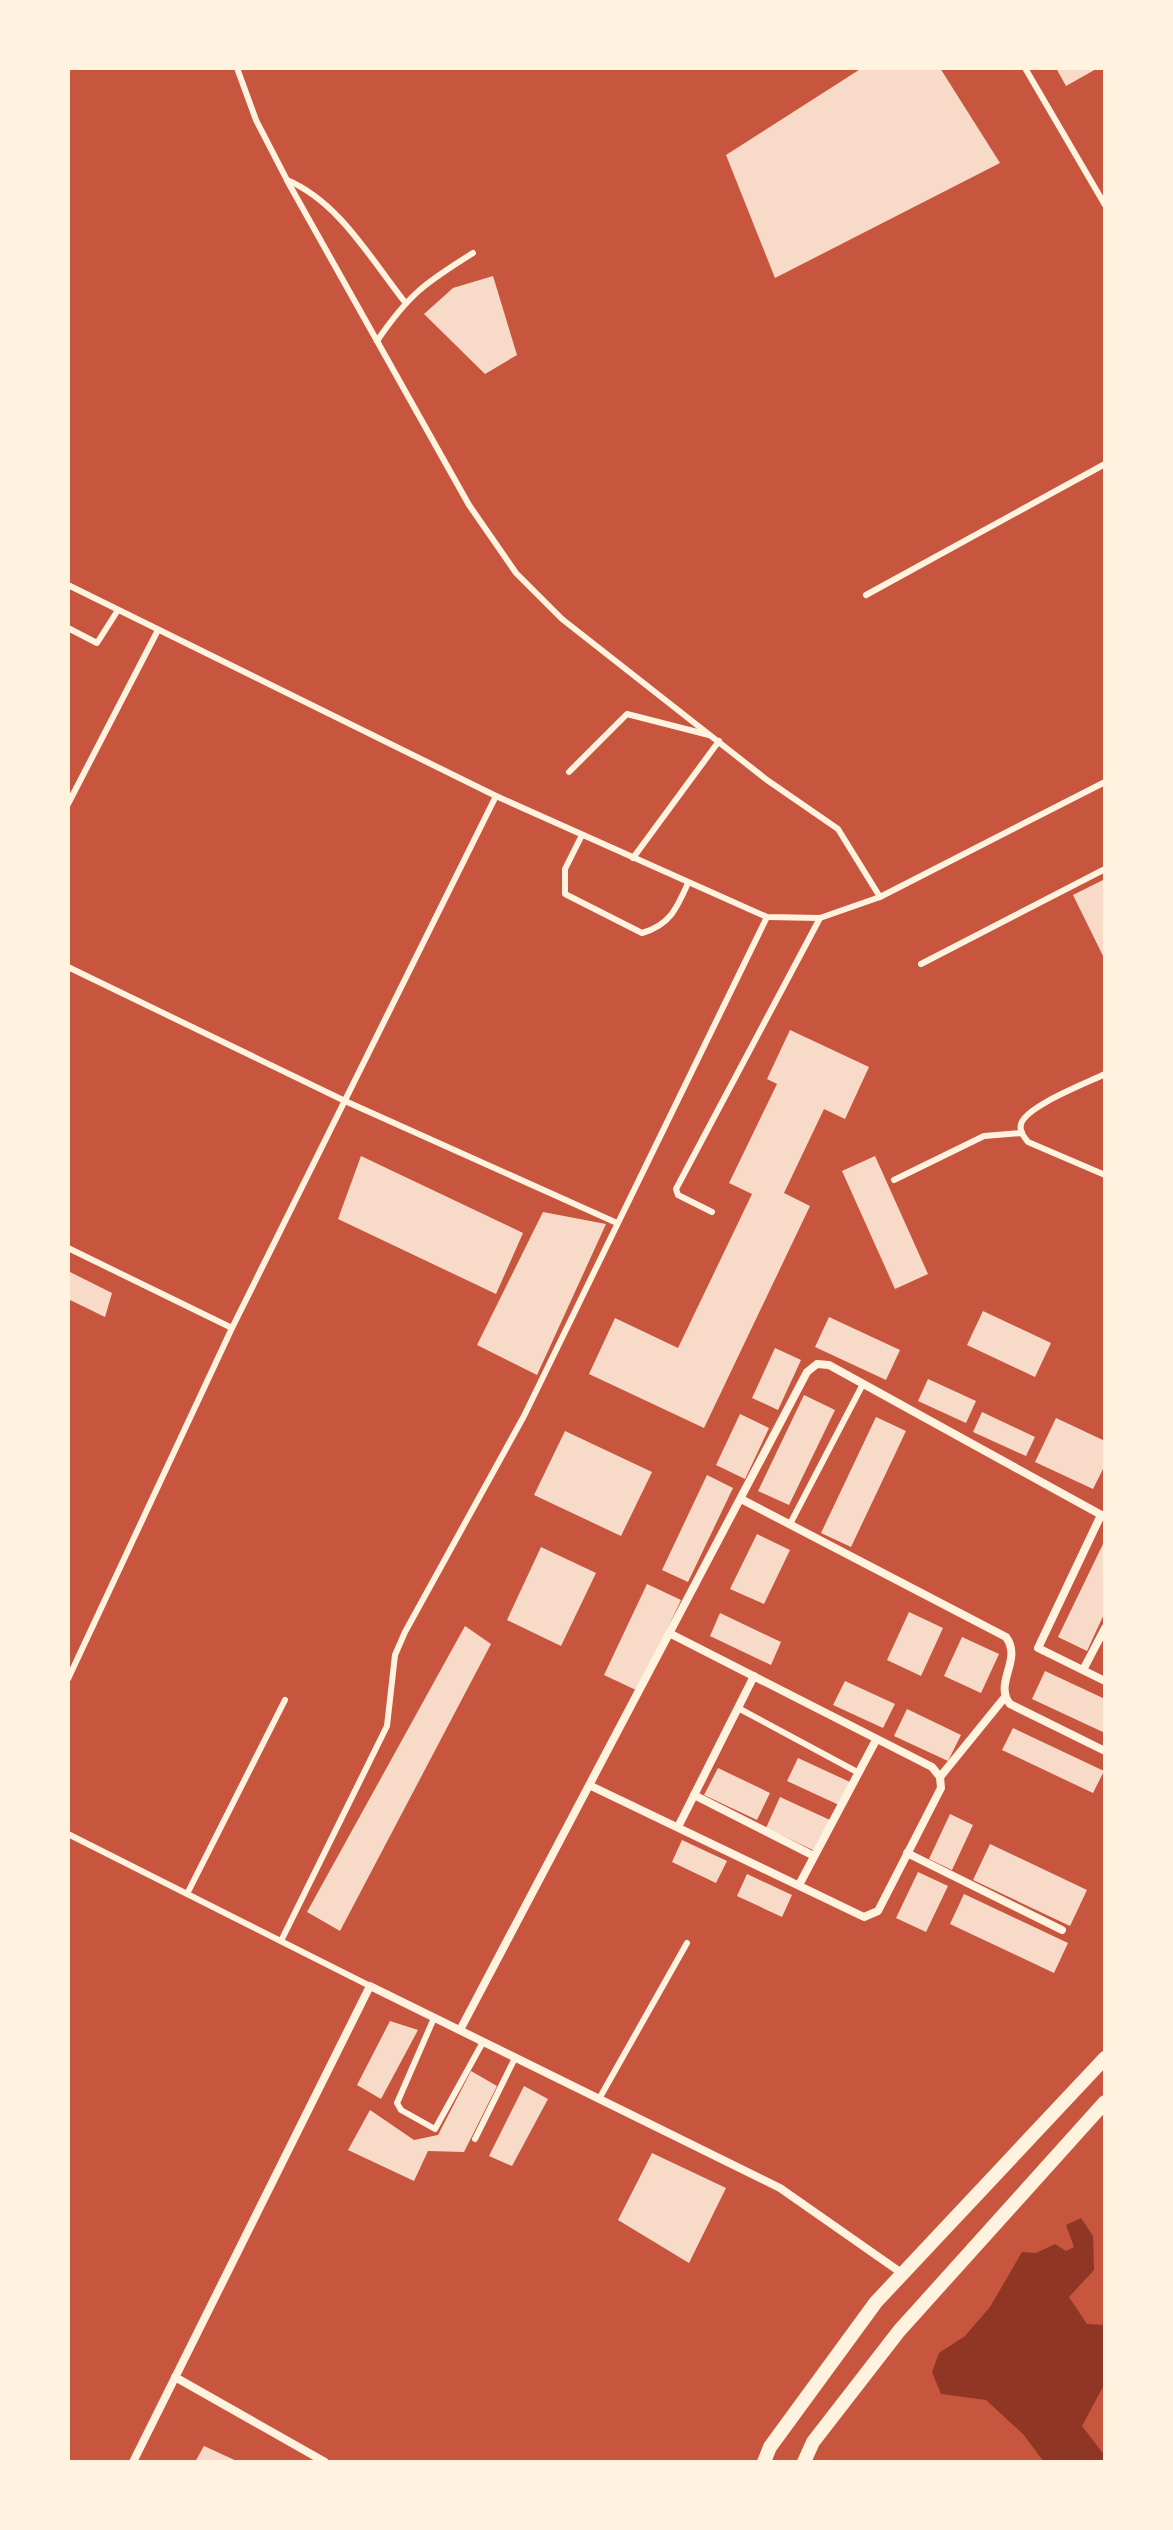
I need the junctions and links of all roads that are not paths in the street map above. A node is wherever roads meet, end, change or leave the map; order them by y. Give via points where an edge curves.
1 (237, 68) edge
2 (1025, 68) edge
3 (287, 180) junction
4 (1105, 205) edge
5 (473, 253) dead end
6 (404, 301) junction
7 (377, 341) junction
8 (1105, 464) edge
9 (68, 585) edge
10 (866, 595) dead end
11 (118, 610) junction
12 (68, 628) edge
13 (158, 630) junction
14 (712, 736) junction
15 (719, 741) junction
16 (569, 772) dead end
17 (1105, 782) edge
18 (496, 796) junction
19 (68, 804) edge
20 (582, 835) junction
21 (633, 858) junction
22 (1105, 869) edge
23 (688, 883) junction
24 (880, 897) junction
25 (767, 917) junction
26 (820, 918) junction
27 (921, 964) dead end
28 (68, 967) edge
29 (1105, 1074) edge
30 (345, 1101) junction
31 (1022, 1133) junction
32 (1105, 1175) edge
33 (894, 1180) dead end
34 (712, 1212) dead end
35 (617, 1223) junction
36 (68, 1248) edge
37 (232, 1328) junction
38 (863, 1384) junction
39 (741, 1499) junction
40 (1103, 1516) edge
41 (790, 1524) junction
42 (1105, 1628) edge
43 (671, 1634) junction
44 (1083, 1670) junction
45 (754, 1676) junction
46 (68, 1679) edge
47 (1105, 1681) edge
48 (1005, 1697) junction
49 (285, 1700) dead end
50 (738, 1708) junction
51 (876, 1740) junction
52 (1105, 1751) edge
53 (859, 1773) junction
54 (940, 1777) junction
55 (591, 1786) junction
56 (694, 1795) junction
57 (678, 1827) junction
58 (68, 1834) edge
59 (907, 1853) junction
60 (814, 1856) junction
61 (799, 1885) junction
62 (187, 1894) junction
63 (1062, 1930) dead end
64 (281, 1941) junction
65 (687, 1943) dead end
66 (370, 1986) junction
67 (434, 2018) junction
68 (460, 2030) junction
69 (483, 2042) junction
70 (515, 2058) junction
71 (1105, 2058) edge
72 (599, 2099) junction
73 (1105, 2102) edge
74 (475, 2139) dead end
75 (903, 2274) junction
76 (175, 2377) junction
77 (133, 2462) edge
78 (325, 2462) edge
79 (764, 2462) edge
80 (804, 2462) edge

1 - 3 lane
2 - 4 lane
3 - 6 lane via 312,191 331,209
3 - 7 lane
5 - 6 lane
6 - 7 lane
7 - 14 lane via 469,505 516,573 562,619
8 - 10 lane
9 - 11 lane
11 - 12 lane via 97,643
11 - 13 lane
13 - 18 lane
13 - 19 lane
14 - 15 lane
14 - 16 lane via 627,714
15 - 21 lane
15 - 24 lane via 838,829
17 - 24 lane
18 - 20 lane
18 - 30 lane
20 - 21 lane
20 - 23 lane via 565,869 565,894 642,933 660,928 675,913
21 - 23 lane
22 - 27 lane
23 - 25 lane
24 - 26 lane
25 - 26 lane
25 - 35 lane
26 - 34 lane via 676,1189
28 - 30 lane
29 - 31 lane via 1029,1112
30 - 35 lane
30 - 37 lane
31 - 32 lane via 1028,1142
31 - 33 lane via 984,1136
35 - 64 lane via 524,1416 405,1632 395,1655 387,1726
36 - 37 lane
37 - 46 lane
38 - 39 street via 829,1365 817,1364 807,1372
38 - 40 street
38 - 41 lane
39 - 41 street
39 - 43 street
40 - 44 street via 1038,1648
41 - 48 street via 1006,1637 1014,1657
42 - 44 street
43 - 45 street
43 - 55 street
44 - 47 street
45 - 50 street
45 - 51 street
48 - 52 street
48 - 54 street
49 - 62 lane
50 - 53 lane
50 - 56 street
51 - 53 street
51 - 54 street via 932,1767
53 - 60 street
54 - 59 street via 941,1788
55 - 57 street
55 - 68 street
56 - 57 street
56 - 60 street
57 - 61 street
58 - 62 lane
59 - 61 street via 872,1916 864,1917
59 - 63 street
60 - 61 street
62 - 64 lane
64 - 66 lane
65 - 72 lane
66 - 67 street
66 - 76 street
67 - 68 street
67 - 69 lane via 397,2103 435,2129
68 - 69 street
69 - 70 street
70 - 72 street
70 - 74 lane
71 - 75 street
72 - 75 street via 780,2188
73 - 80 street via 899,2331 813,2442
75 - 79 street via 867,2314
76 - 77 street
76 - 78 street

